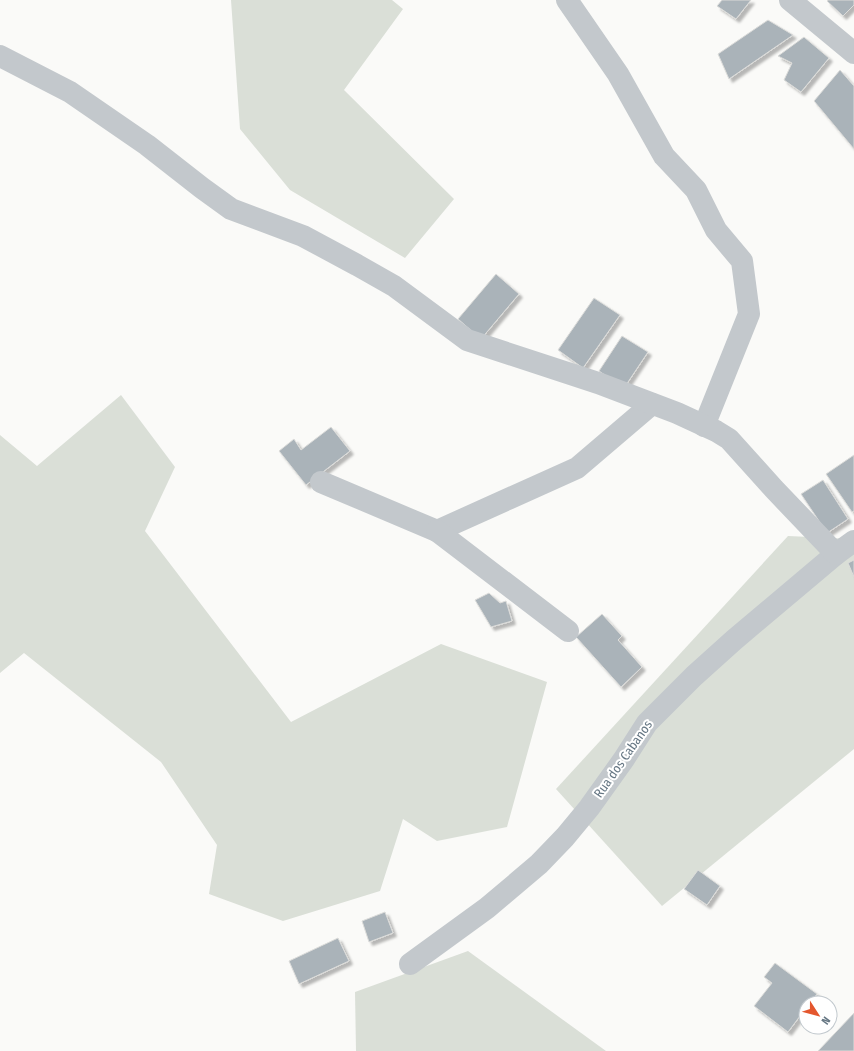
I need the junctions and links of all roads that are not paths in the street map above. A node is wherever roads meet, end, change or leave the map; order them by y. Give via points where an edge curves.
1 (567, 0) edge
2 (790, 0) edge
3 (854, 53) edge
4 (0, 56) edge
5 (652, 404) junction
6 (704, 426) junction
7 (321, 482) dead end
8 (437, 531) junction
9 (854, 541) edge
10 (836, 554) junction
11 (568, 631) dead end
12 (410, 964) dead end

1 - 6 street via 618,74 664,156 696,190 716,230 742,261 749,314
2 - 3 street
4 - 5 street via 70,92 147,145 231,209 303,236 357,265 394,286 467,340 598,383
5 - 6 street
5 - 8 street via 577,468
6 - 10 street via 729,439
7 - 8 street
8 - 11 street
9 - 10 street, Rua dos Cabanos
10 - 12 street, Rua dos Cabanos via 728,645 647,723 589,808 539,864 487,908

